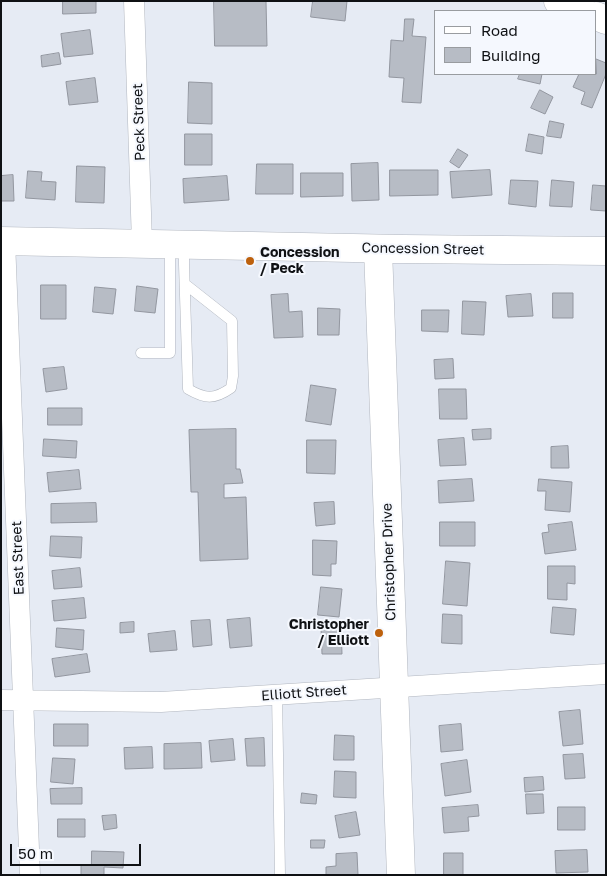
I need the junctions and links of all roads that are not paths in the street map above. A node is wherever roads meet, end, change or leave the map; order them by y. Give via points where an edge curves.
1 (134, 1) edge
2 (558, 1) edge
3 (580, 10) edge
4 (3, 241) edge
5 (142, 243) junction
6 (177, 244) junction
7 (378, 249) junction
8 (606, 251) edge
9 (185, 284) junction
10 (141, 353) dead end
11 (606, 674) edge
12 (393, 687) junction
13 (277, 694) junction
14 (1, 700) edge
15 (24, 701) junction
16 (30, 875) edge
17 (280, 875) edge
18 (401, 875) edge

1 - 5 street, Peck Street
2 - 3 main road
4 - 5 main road, Concession Street
4 - 15 street, East Street
5 - 6 main road, Concession Street
6 - 7 main road, Concession Street
6 - 9 lane
6 - 10 lane via 170,353
7 - 8 main road, Concession Street
7 - 12 main road, Christopher Drive
9 - 9 lane via 188,388 202,397 221,395 230,388 233,376 232,320
11 - 12 street, Elliott Street
12 - 13 street, Elliott Street
12 - 18 main road, Christopher Drive
13 - 15 street, Elliott Street via 152,702
13 - 17 lane
14 - 15 street, Elliott Street
15 - 16 street, East Street

